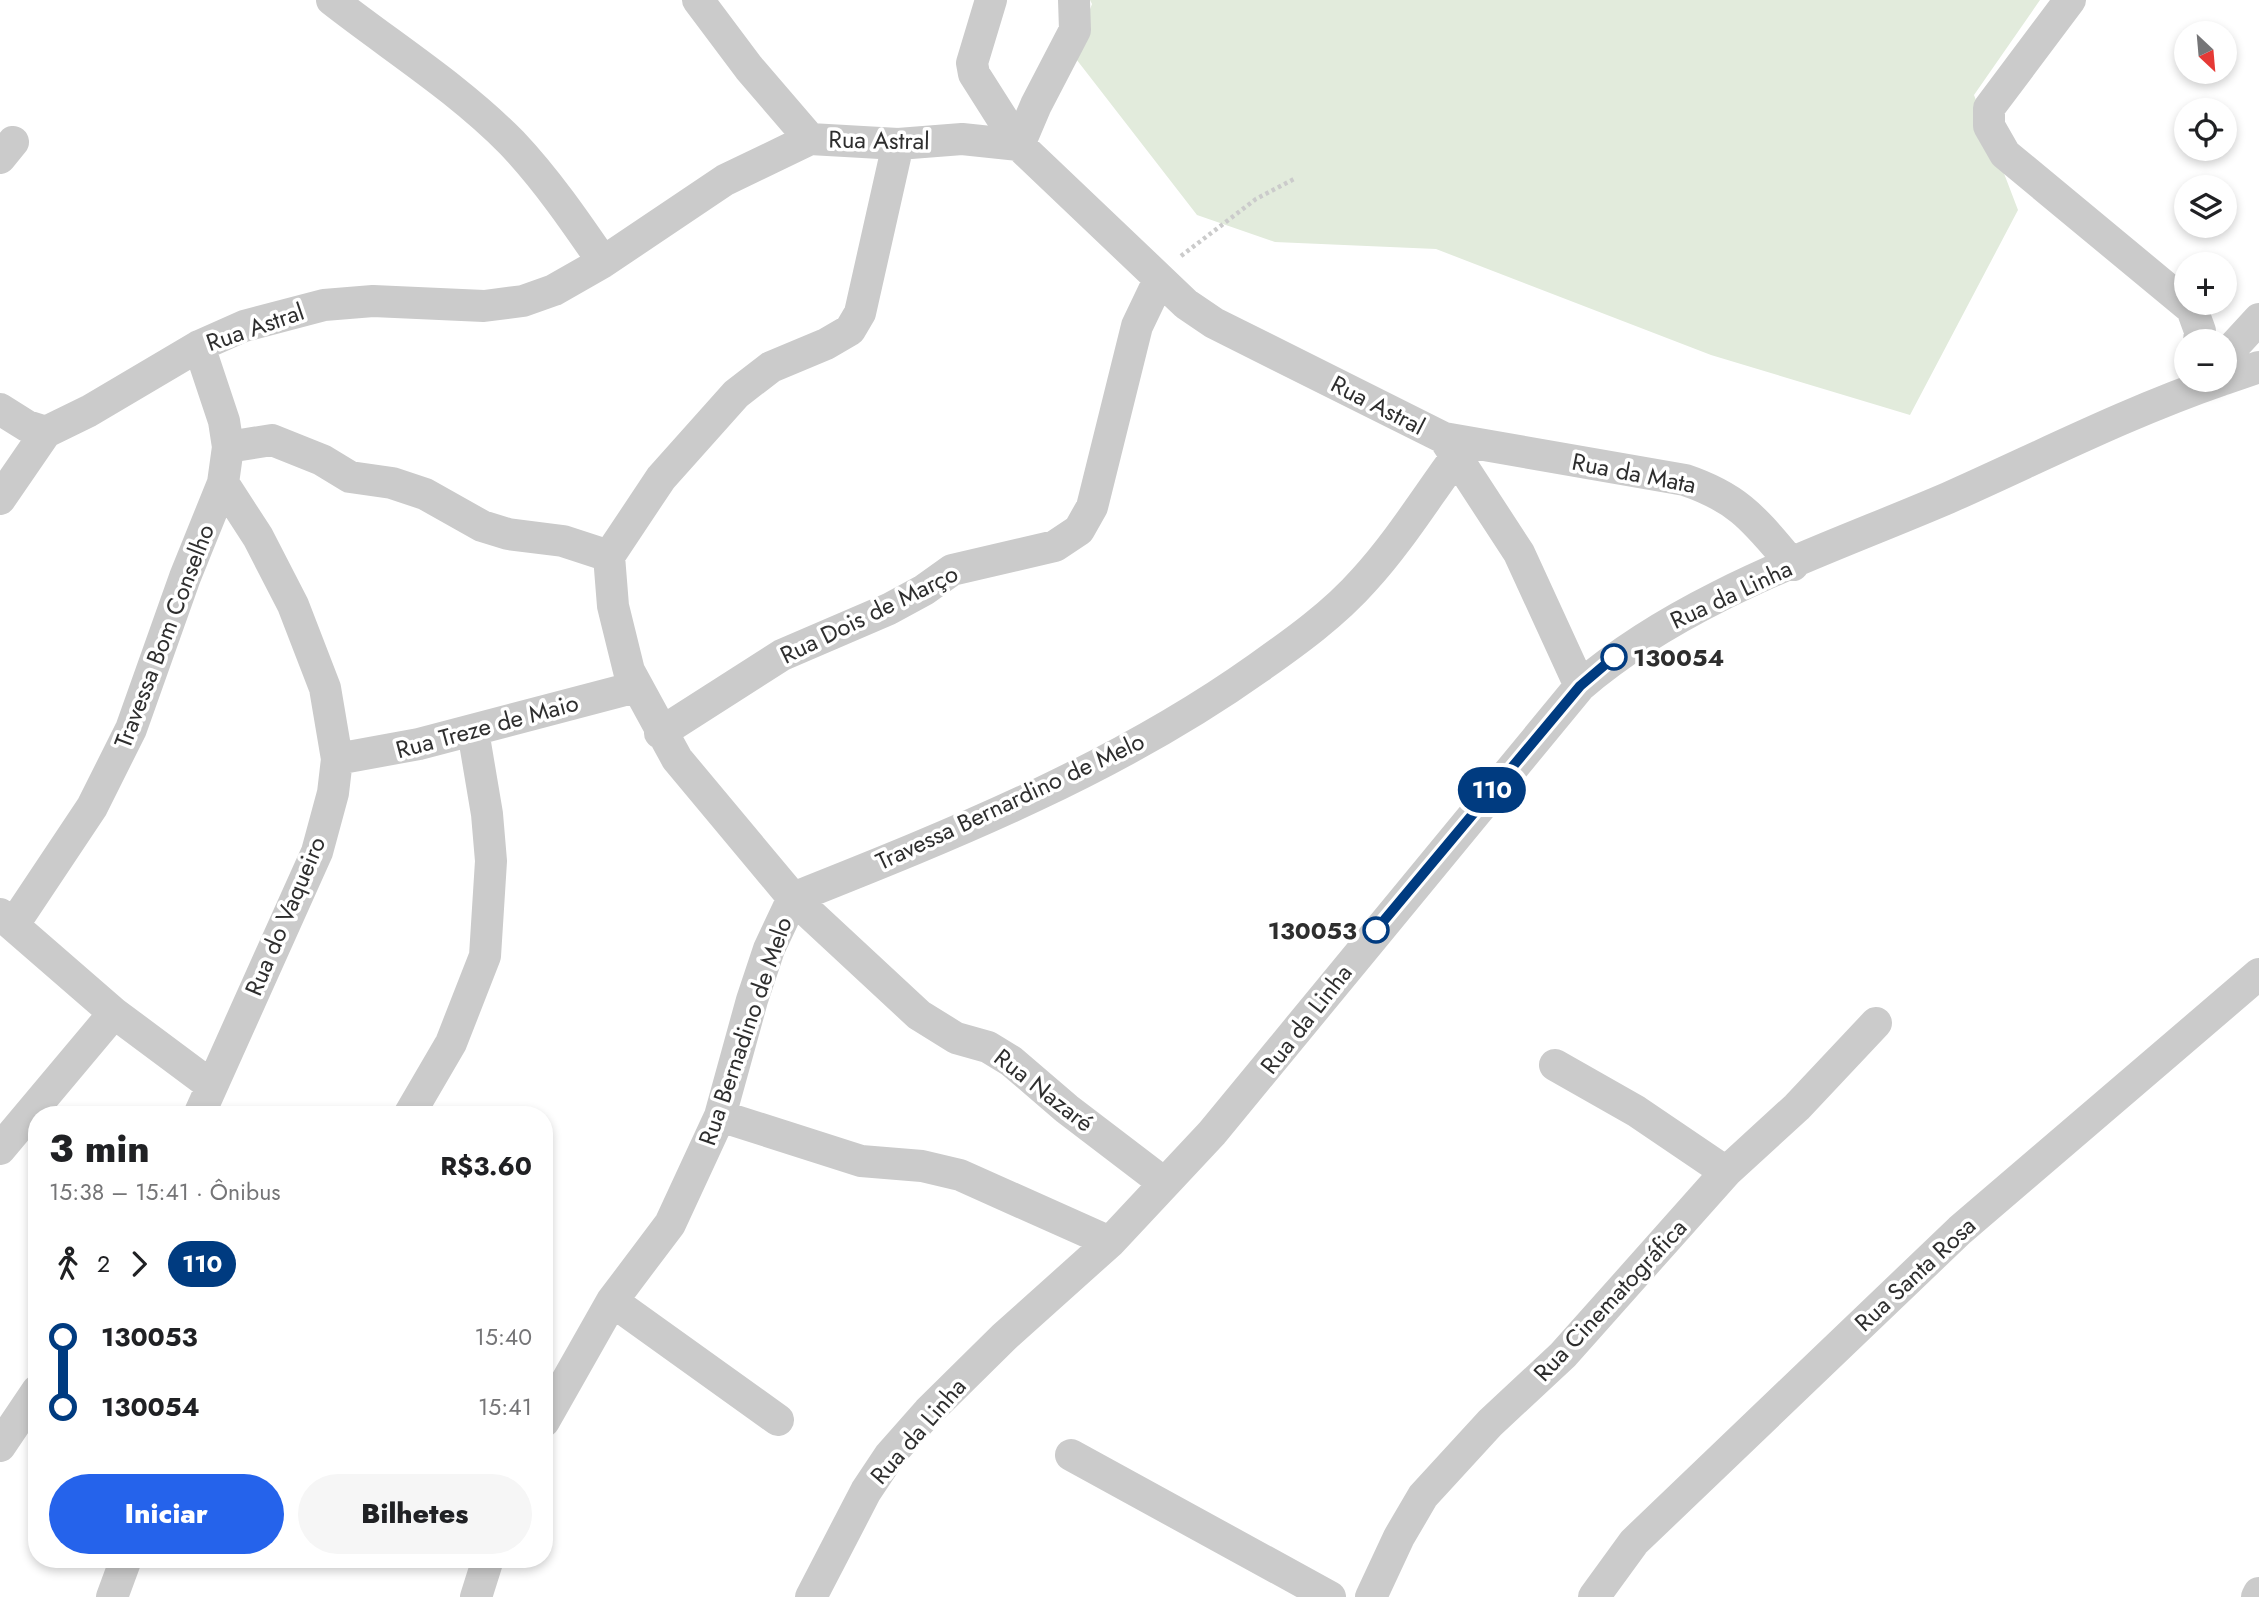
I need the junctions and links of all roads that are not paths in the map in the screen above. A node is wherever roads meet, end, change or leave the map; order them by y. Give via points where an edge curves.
1 (332, 0) edge
2 (698, 0) edge
3 (990, 0) edge
4 (1074, 0) edge
5 (2070, 0) edge
6 (810, 139) junction
7 (898, 144) junction
8 (1019, 145) junction
9 (603, 262) junction
10 (1159, 280) junction
11 (2259, 319) edge
12 (2199, 329) edge
13 (2237, 343) edge
14 (199, 346) junction
15 (2259, 367) edge
16 (2237, 372) edge
17 (2182, 392) edge
18 (0, 410) edge
19 (46, 432) junction
20 (228, 447) junction
21 (1450, 448) junction
22 (223, 483) junction
23 (0, 499) edge
24 (609, 556) junction
25 (1793, 565) junction
26 (1580, 686) junction
27 (636, 687) junction
28 (473, 731) junction
29 (660, 733) junction
30 (337, 759) junction
31 (793, 898) junction
32 (7, 919) edge
33 (2259, 974) edge
34 (114, 1013) junction
35 (1876, 1023) dead end
36 (1555, 1065) dead end
37 (212, 1086) junction
38 (36, 1106) edge
39 (203, 1106) edge
40 (414, 1106) edge
41 (28, 1116) edge
42 (720, 1116) junction
43 (0, 1149) edge
44 (1726, 1171) junction
45 (1164, 1183) junction
46 (1110, 1242) junction
47 (612, 1301) junction
48 (28, 1404) edge
49 (553, 1405) edge
50 (778, 1420) dead end
51 (0, 1446) edge
52 (1071, 1455) dead end
53 (123, 1568) edge
54 (485, 1568) edge
55 (111, 1597) edge
56 (476, 1597) edge
57 (811, 1597) edge
58 (1330, 1597) edge
59 (1371, 1597) edge
60 (1594, 1597) edge

1 - 9 street via 420,64 512,144
2 - 6 street
3 - 8 street via 972,63 974,74
4 - 8 street via 1076,30
5 - 12 street via 1989,108 1989,126 2006,154 2192,309
6 - 7 street, Rua Astral
6 - 9 street, Rua Astral via 725,180
7 - 8 street, Rua Astral via 962,139
7 - 24 street via 860,313 850,330 771,367 736,394 662,478
8 - 10 street, Rua Astral
9 - 14 street, Rua Astral via 554,290 523,301 484,306 373,301 324,305 244,326
10 - 21 street, Rua Astral via 1214,323
10 - 29 street, Rua Dois de Março via 1137,326 1092,507 1079,530 1055,546 952,570 888,609 782,655
11 - 13 street
14 - 19 street, Rua Astral
14 - 20 street, Travessa Bom Conselho via 219,401
15 - 16 street
17 - 25 street, Rua da Linha
18 - 19 street
19 - 23 street, Rua Astral
20 - 22 street, Travessa Bom Conselho
20 - 24 street via 272,440 350,477 425,494 482,526 564,541
21 - 25 street, Rua da Mata via 1685,480 1716,491 1746,510
21 - 26 street via 1518,553
21 - 31 street, Travessa Bernardino de Melo via 1364,581 1303,636 1197,710 1006,809
22 - 30 street, Rua do Vaqueiro via 293,605 325,688
22 - 32 street, Travessa Bom Conselho via 131,729 92,807
24 - 27 street, Rua Bernadino de Melo via 612,606
25 - 26 street, Rua da Linha via 1714,597 1614,657
26 - 45 street, Rua da Linha via 1262,1074
27 - 28 street, Rua Treze de Maio
27 - 29 street, Rua Bernadino de Melo
28 - 30 street, Rua Treze de Maio via 380,754
28 - 40 street via 491,861 485,956 451,1043
29 - 31 street, Rua Bernadino de Melo
30 - 37 street, Rua do Vaqueiro via 317,852
31 - 42 street, Rua Bernadino de Melo via 756,987
31 - 45 street, Rua Nazaré via 919,1015 956,1038 988,1046 1011,1061
32 - 34 street
33 - 60 street, Rua Santa Rosa via 1922,1267 1634,1542
34 - 37 street
34 - 38 street
35 - 44 street, Rua Cinematográfica via 1797,1107
36 - 44 street
37 - 39 street, Rua do Vaqueiro
41 - 43 street
42 - 46 street via 862,1161 922,1166 960,1175
42 - 47 street, Rua Bernadino de Melo via 670,1224
44 - 59 street, Rua Cinematográfica via 1563,1355 1490,1423 1423,1496
45 - 46 street, Rua da Linha
46 - 57 street, Rua da Linha via 1004,1338 890,1455
47 - 49 street, Rua Bernadino de Melo
47 - 50 street
48 - 51 street
52 - 58 street
53 - 55 street
54 - 56 street

